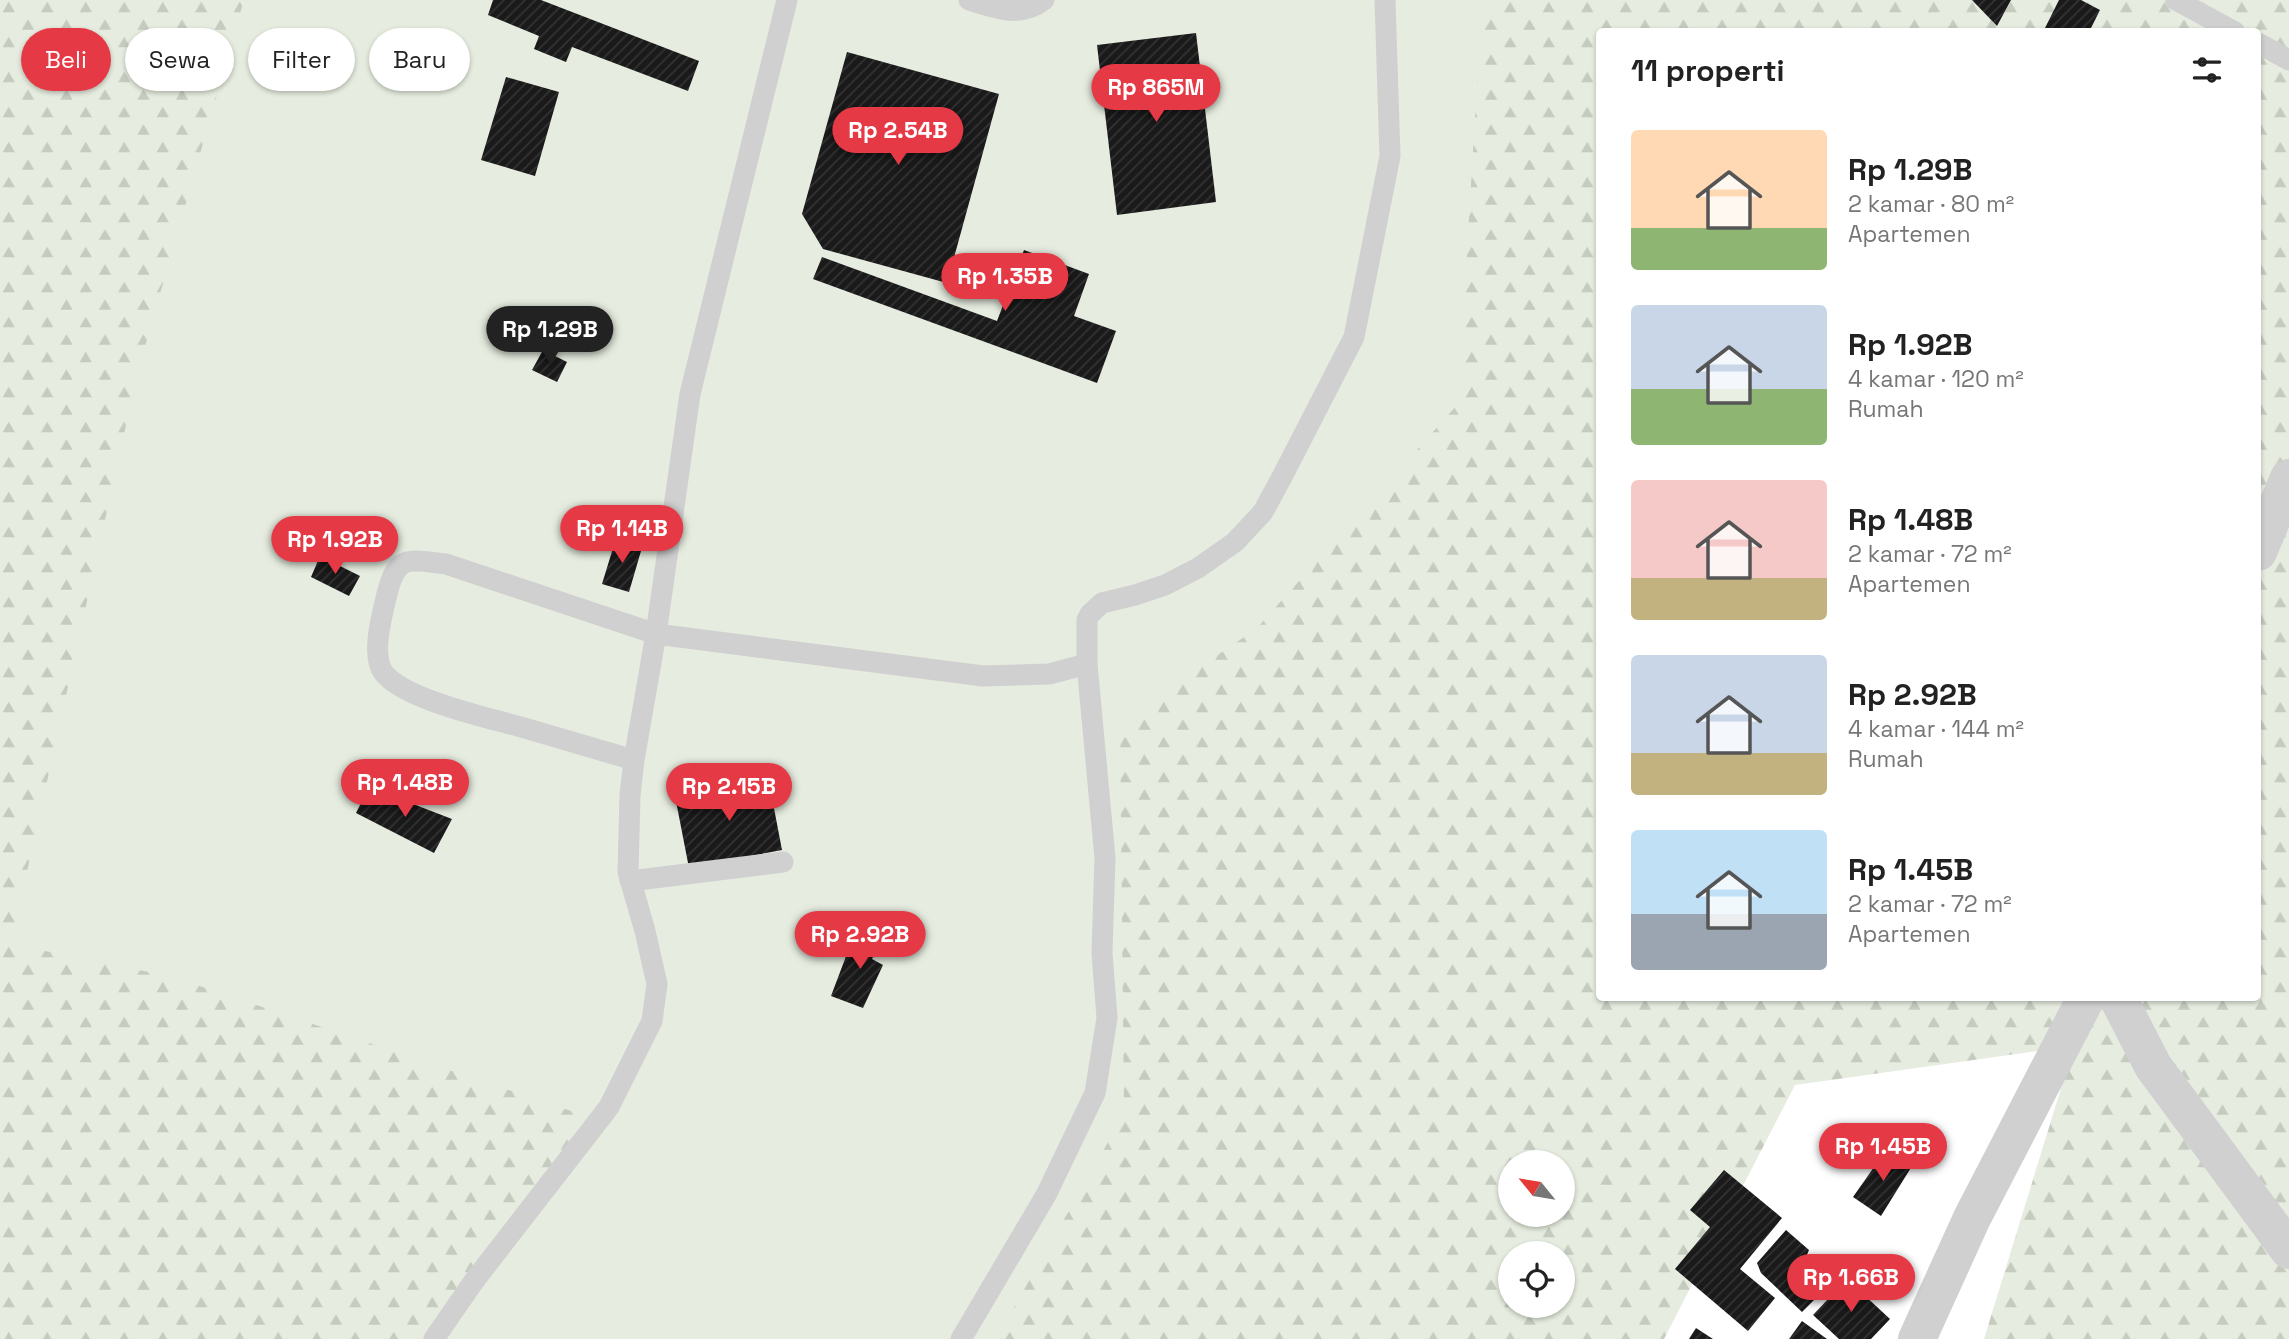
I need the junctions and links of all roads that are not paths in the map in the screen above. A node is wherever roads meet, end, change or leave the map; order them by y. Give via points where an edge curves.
1 (787, 0) edge
2 (969, 0) edge
3 (1044, 0) edge
4 (1385, 0) edge
5 (2176, 0) edge
6 (2228, 28) edge
7 (2261, 45) edge
8 (2289, 60) edge
9 (2289, 478) edge
10 (2261, 545) edge
11 (656, 634) junction
12 (1087, 664) junction
13 (634, 760) junction
14 (783, 862) dead end
15 (630, 881) junction
16 (2084, 1001) edge
17 (2120, 1001) edge
18 (2289, 1250) edge
19 (434, 1339) edge
20 (961, 1339) edge
21 (1917, 1339) edge

1 - 11 lane via 690,394
2 - 3 lane via 1008,12 1023,11
4 - 12 lane via 1391,156 1354,337 1262,512 1235,542 1198,568 1165,585 1097,606 1087,620
5 - 6 lane
7 - 8 lane
9 - 10 street
11 - 12 lane via 983,676 1049,674
11 - 13 lane
11 - 13 lane via 446,564 413,560 397,567 384,608 377,656 384,673 397,685 438,703
12 - 20 lane via 1105,858 1102,953 1107,1018 1095,1093 1046,1195
13 - 15 lane
14 - 15 lane
15 - 19 lane via 656,984 652,1021 609,1107
16 - 21 street via 1972,1217
17 - 18 street via 2153,1066

